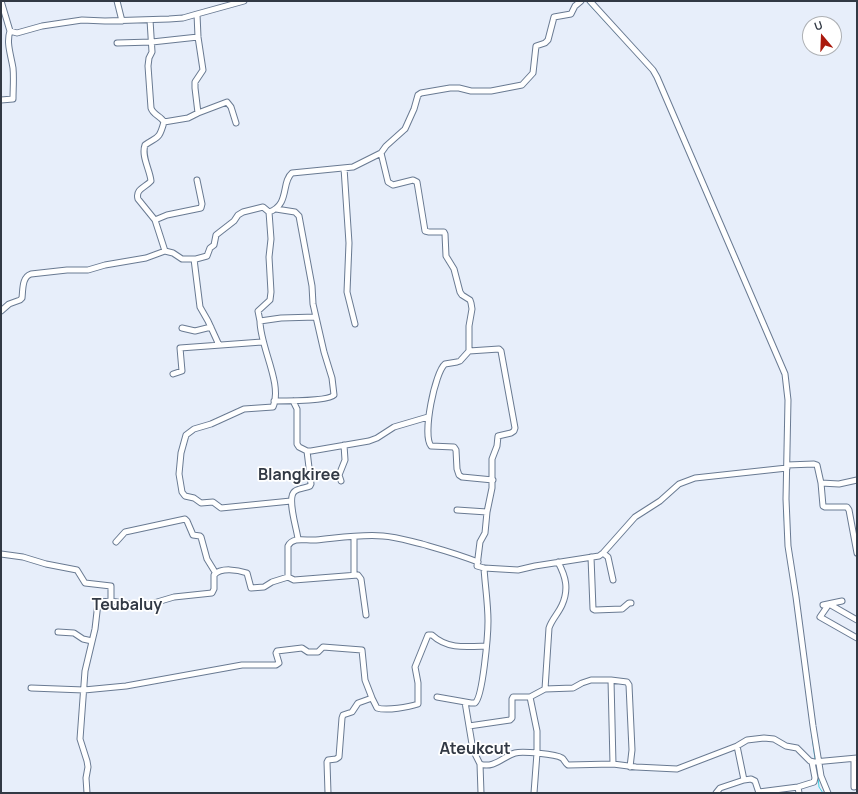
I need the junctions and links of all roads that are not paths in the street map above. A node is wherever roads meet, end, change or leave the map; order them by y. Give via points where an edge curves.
1 (1, 1) edge
2 (117, 1) edge
3 (244, 1) edge
4 (581, 1) edge
5 (590, 1) edge
6 (197, 14) junction
7 (150, 20) junction
8 (122, 21) junction
9 (10, 31) junction
10 (198, 38) junction
11 (152, 42) junction
12 (117, 43) dead end
13 (1, 100) edge
14 (198, 113) junction
15 (164, 122) junction
16 (236, 123) dead end
17 (381, 153) junction
18 (344, 168) junction
19 (197, 180) dead end
20 (276, 209) junction
21 (270, 212) junction
22 (155, 220) junction
23 (165, 252) junction
24 (194, 259) junction
25 (1, 311) edge
26 (316, 317) junction
27 (260, 321) junction
28 (355, 324) dead end
29 (211, 327) junction
30 (182, 328) dead end
31 (262, 342) junction
32 (219, 345) junction
33 (469, 352) junction
34 (173, 374) dead end
35 (274, 401) junction
36 (293, 401) junction
37 (428, 417) junction
38 (344, 445) junction
39 (307, 451) junction
40 (787, 466) junction
41 (492, 480) junction
42 (857, 480) edge
43 (341, 481) dead end
44 (821, 483) junction
45 (291, 501) junction
46 (457, 510) dead end
47 (487, 512) junction
48 (354, 537) junction
49 (298, 539) junction
50 (116, 542) dead end
51 (603, 553) junction
52 (857, 553) edge
53 (1, 554) edge
54 (592, 557) junction
55 (478, 562) junction
56 (558, 562) junction
57 (484, 568) junction
58 (216, 572) junction
59 (354, 575) junction
60 (288, 577) junction
61 (613, 580) dead end
62 (111, 601) junction
63 (842, 602) dead end
64 (631, 603) dead end
65 (826, 605) junction
66 (366, 615) dead end
67 (857, 620) edge
68 (58, 632) dead end
69 (857, 638) edge
70 (92, 641) junction
71 (485, 646) junction
72 (611, 680) junction
73 (31, 688) dead end
74 (545, 689) junction
75 (84, 690) junction
76 (437, 697) dead end
77 (530, 697) junction
78 (372, 698) junction
79 (465, 702) junction
80 (469, 726) junction
81 (737, 746) junction
82 (537, 753) junction
83 (855, 759) edge
84 (815, 762) junction
85 (480, 764) junction
86 (613, 764) junction
87 (633, 767) junction
88 (744, 780) junction
89 (798, 787) junction
90 (854, 787) dead end
91 (87, 793) edge
92 (328, 793) edge
93 (481, 793) edge
94 (534, 793) edge
95 (716, 793) edge
96 (759, 793) edge
97 (799, 793) edge
98 (828, 793) edge

1 - 9 street
2 - 8 street
3 - 6 street
4 - 17 street via 571,14 554,17 548,40 536,46 533,73 524,83 491,91 450,88 421,93 405,128
5 - 40 street via 657,77 783,367 788,400
6 - 7 street via 183,18
6 - 10 street
7 - 8 street
7 - 11 street
8 - 9 street via 82,20 17,33
9 - 13 street via 13,99
10 - 11 street
10 - 14 street via 203,70 195,82
11 - 12 street
11 - 15 street via 148,62 151,108
14 - 15 street via 188,118
14 - 16 street via 227,102
15 - 22 street via 160,135 145,145 145,156 152,181 138,191 137,195
17 - 18 street via 358,165
17 - 33 street via 390,184 413,180 417,182 425,231 445,234 446,256 454,269 460,292 471,303
18 - 20 street via 290,174 283,198
18 - 28 street via 349,243 347,292
19 - 22 street via 201,208
20 - 21 street
20 - 26 street via 295,212 300,216
21 - 24 street via 263,208 238,214 234,221 216,235 208,255
21 - 27 street via 271,292 270,300 258,311
22 - 23 street
23 - 24 street via 173,253 182,259
23 - 25 street via 88,270 27,275 24,279 22,298
24 - 29 street via 200,307
26 - 27 street
26 - 36 street via 334,395 331,398
27 - 31 street
29 - 30 street via 194,331
29 - 32 street
31 - 32 street
31 - 35 street via 274,382
32 - 34 street via 180,348 182,371
33 - 37 street via 457,362 442,366
33 - 41 street via 500,350 514,421 514,431 511,434 498,436 491,464
35 - 36 street
35 - 45 street via 273,407 244,410 194,429 186,435 179,474 185,496 201,503 213,502 221,508
36 - 39 street via 297,409 297,444
37 - 38 street via 394,427 369,441
37 - 41 street via 430,444 454,447 459,475
38 - 39 street
38 - 43 street via 345,460 339,475
39 - 45 street via 311,484 295,491
40 - 44 street via 817,465
40 - 51 street via 689,479 635,517
40 - 84 street via 788,546
41 - 47 street
42 - 44 street via 839,484
44 - 52 street via 823,506 846,506 849,510
45 - 49 street
46 - 47 street
47 - 55 street
48 - 49 street via 307,541
48 - 55 street via 398,538 457,553
48 - 59 street
49 - 60 street via 290,542 288,546
50 - 58 street via 125,532 185,519 193,535 201,537 207,559
51 - 54 street
51 - 61 street via 608,557
53 - 62 street via 77,570 85,583 111,586
54 - 56 street
54 - 64 street via 592,609 620,609
55 - 57 street via 478,566
56 - 57 street via 518,570
56 - 74 street via 566,587 562,606 549,628
57 - 71 street via 488,620
58 - 60 street via 246,572 252,589
58 - 62 street via 213,576 214,590 208,594 174,597 147,605
59 - 60 street via 294,580
59 - 66 street via 361,579
62 - 70 street via 98,603
63 - 65 street
65 - 67 street
65 - 69 street via 820,617
68 - 70 street via 74,633
70 - 75 street
71 - 78 street via 463,648 440,642 430,635 415,667 418,704 382,710 377,708
71 - 79 street via 483,680 478,700 475,703
72 - 74 street via 591,680 573,688
72 - 86 street
72 - 87 street via 627,682 630,685
73 - 75 street
74 - 77 street
75 - 78 street via 126,686 242,665 276,666 279,663 277,650 302,648 308,652 318,652 325,647 362,650 365,680
75 - 91 street via 80,739 88,767
76 - 79 street
77 - 80 street via 513,697 510,720
77 - 82 street via 537,731
78 - 92 street via 358,703 352,712 344,714 342,718 339,757 327,762
79 - 80 street
80 - 85 street via 473,750
81 - 84 street via 747,740 770,738 797,748
81 - 87 street via 677,769
81 - 88 street
82 - 85 street via 515,753 491,765
82 - 86 street via 562,758 568,765
82 - 94 street
83 - 84 street
83 - 90 street
84 - 89 street via 815,782
84 - 98 street
85 - 93 street
86 - 87 street
88 - 95 street via 720,788
88 - 96 street via 755,781
89 - 96 street
89 - 97 street

